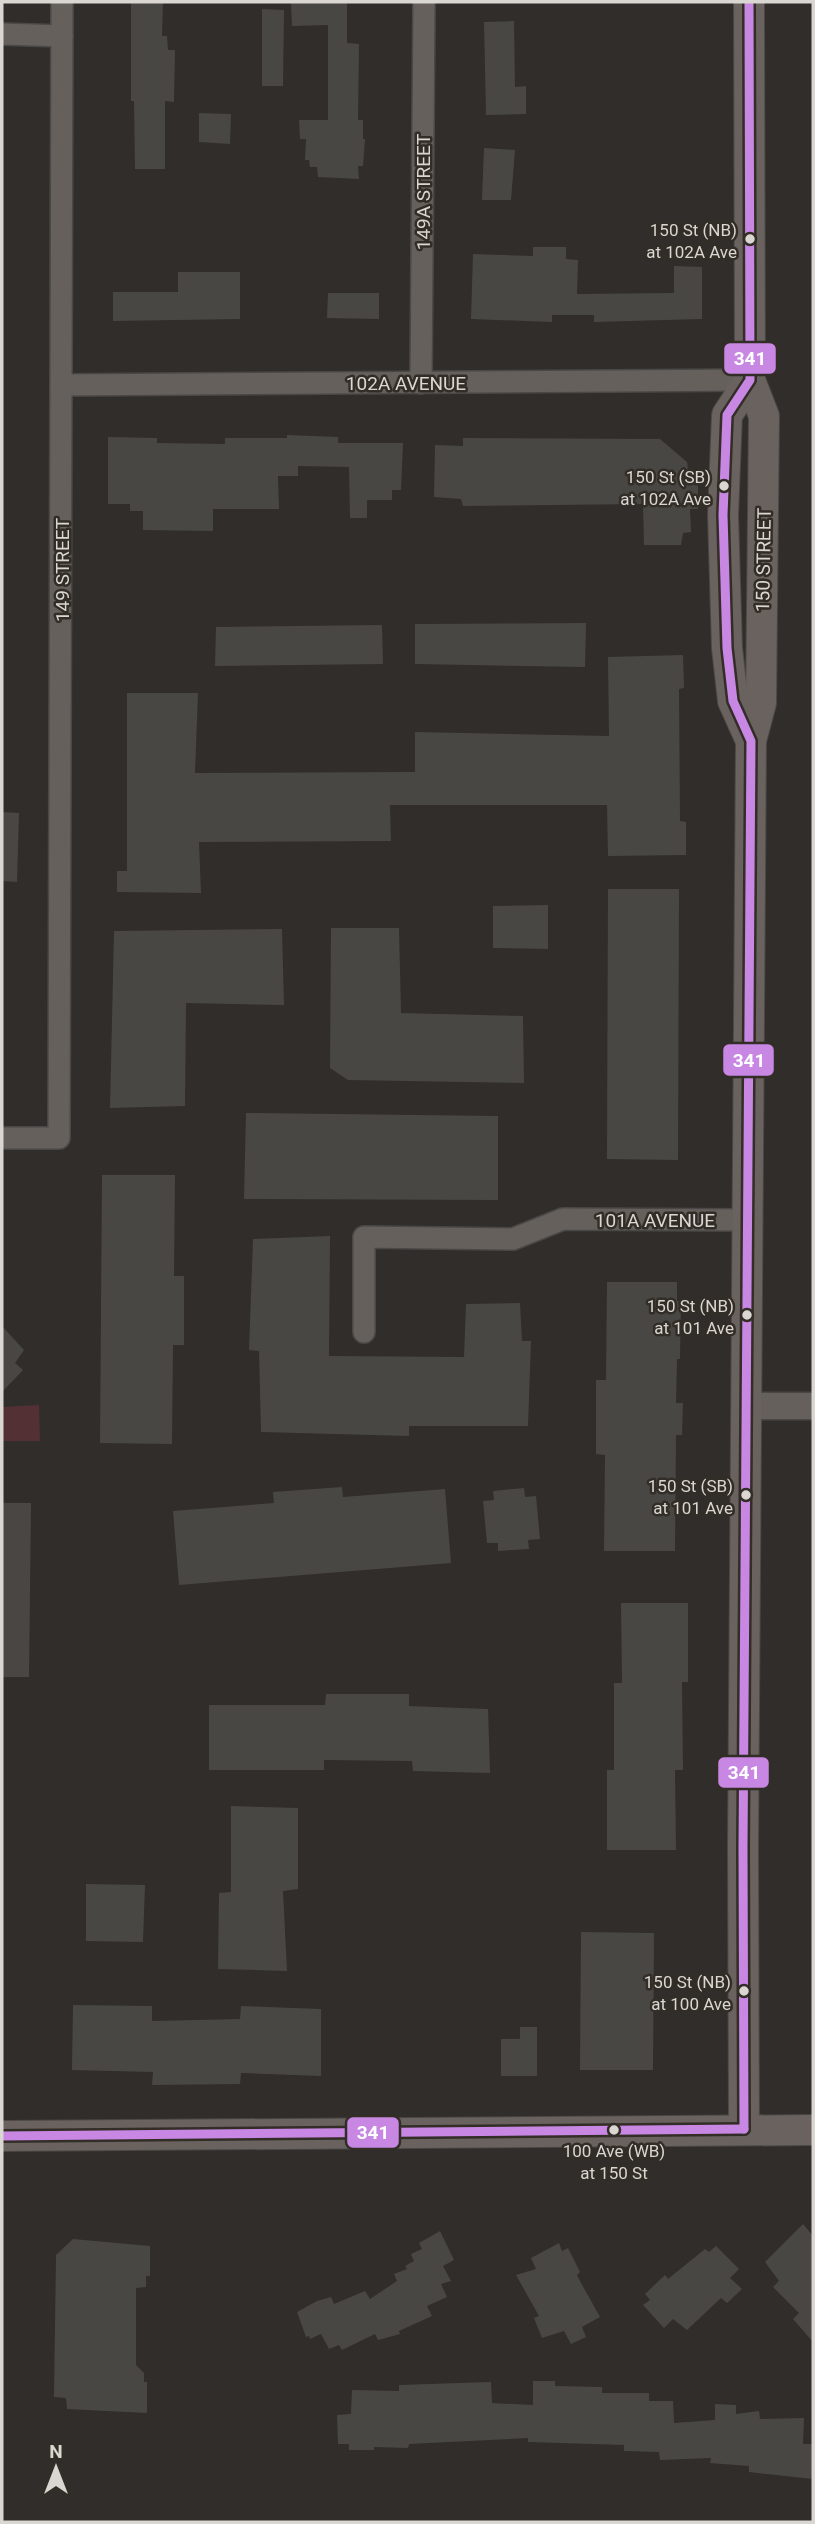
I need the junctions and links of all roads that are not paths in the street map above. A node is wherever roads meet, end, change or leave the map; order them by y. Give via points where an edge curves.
1 (62, 2) edge
2 (424, 2) edge
3 (749, 2) edge
4 (2, 34) edge
5 (62, 36) junction
6 (750, 380) junction
7 (421, 383) junction
8 (62, 385) junction
9 (751, 741) junction
10 (2, 1138) edge
11 (747, 1220) junction
12 (364, 1332) dead end
13 (747, 1406) junction
14 (813, 1406) edge
15 (744, 2129) junction
16 (813, 2130) edge
17 (2, 2136) edge

1 - 5 street, 149 STREET
2 - 7 street, 149A STREET
3 - 6 main road, 150 STREET
4 - 5 street
5 - 8 street, 149 STREET
6 - 7 street, 102A AVENUE
6 - 9 main road, 150 STREET via 764,416 761,703
6 - 9 main road, 150 STREET via 727,415 723,528 733,701
7 - 8 street, 102A AVENUE
8 - 10 street, 149 STREET via 59,1139
9 - 11 main road, 150 STREET
11 - 12 street, 101A AVENUE via 563,1219 513,1239 364,1237
11 - 13 main road, 150 STREET
13 - 14 street
13 - 15 main road, 150 STREET
15 - 16 main road
15 - 17 main road

